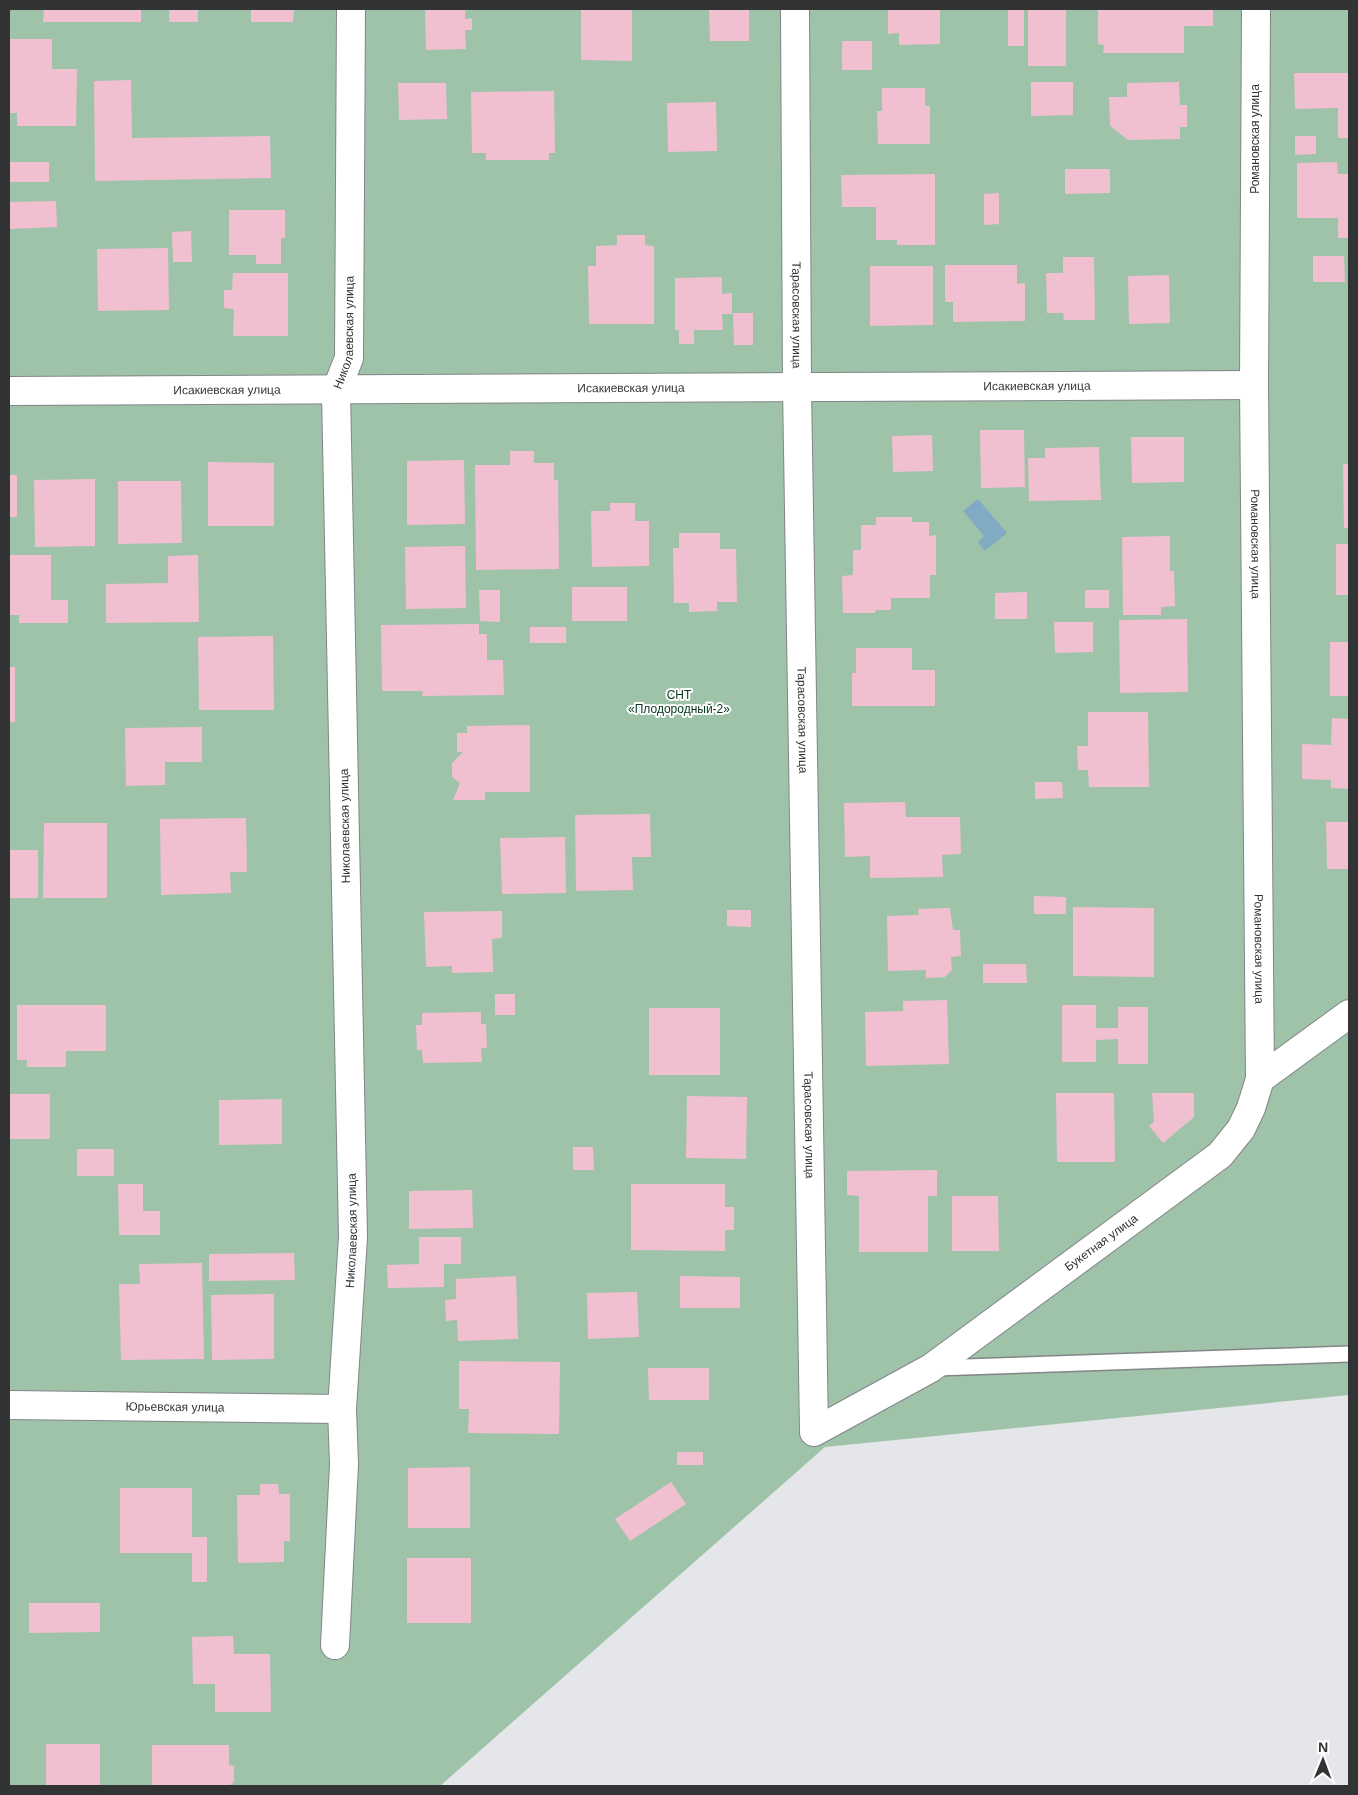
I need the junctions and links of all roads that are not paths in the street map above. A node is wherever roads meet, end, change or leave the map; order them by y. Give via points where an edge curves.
1 (350, 9) edge
2 (796, 9) edge
3 (1256, 9) edge
4 (1254, 385) junction
5 (796, 388) junction
6 (9, 391) edge
7 (336, 391) junction
8 (1349, 1014) edge
9 (1260, 1079) junction
10 (1349, 1354) edge
11 (931, 1368) junction
12 (9, 1405) edge
13 (342, 1409) junction
14 (814, 1432) joint
15 (335, 1644) dead end

1 - 7 street, Николаевская улица via 349,358
2 - 5 street, Тарасовская улица
3 - 4 street, Романовская улица
4 - 5 street, Исакиевская улица
4 - 9 street, Романовская улица
5 - 7 street, Исакиевская улица
5 - 14 street, Тарасовская улица
6 - 7 street, Исакиевская улица
7 - 13 street, Николаевская улица via 353,1237
8 - 9 street
9 - 11 street, Букетная улица via 1252,1108 1241,1129 1220,1154
10 - 11 lane
11 - 14 street, Букетная улица
12 - 13 street, Юрьевская улица
13 - 15 street, Николаевская улица via 344,1464

